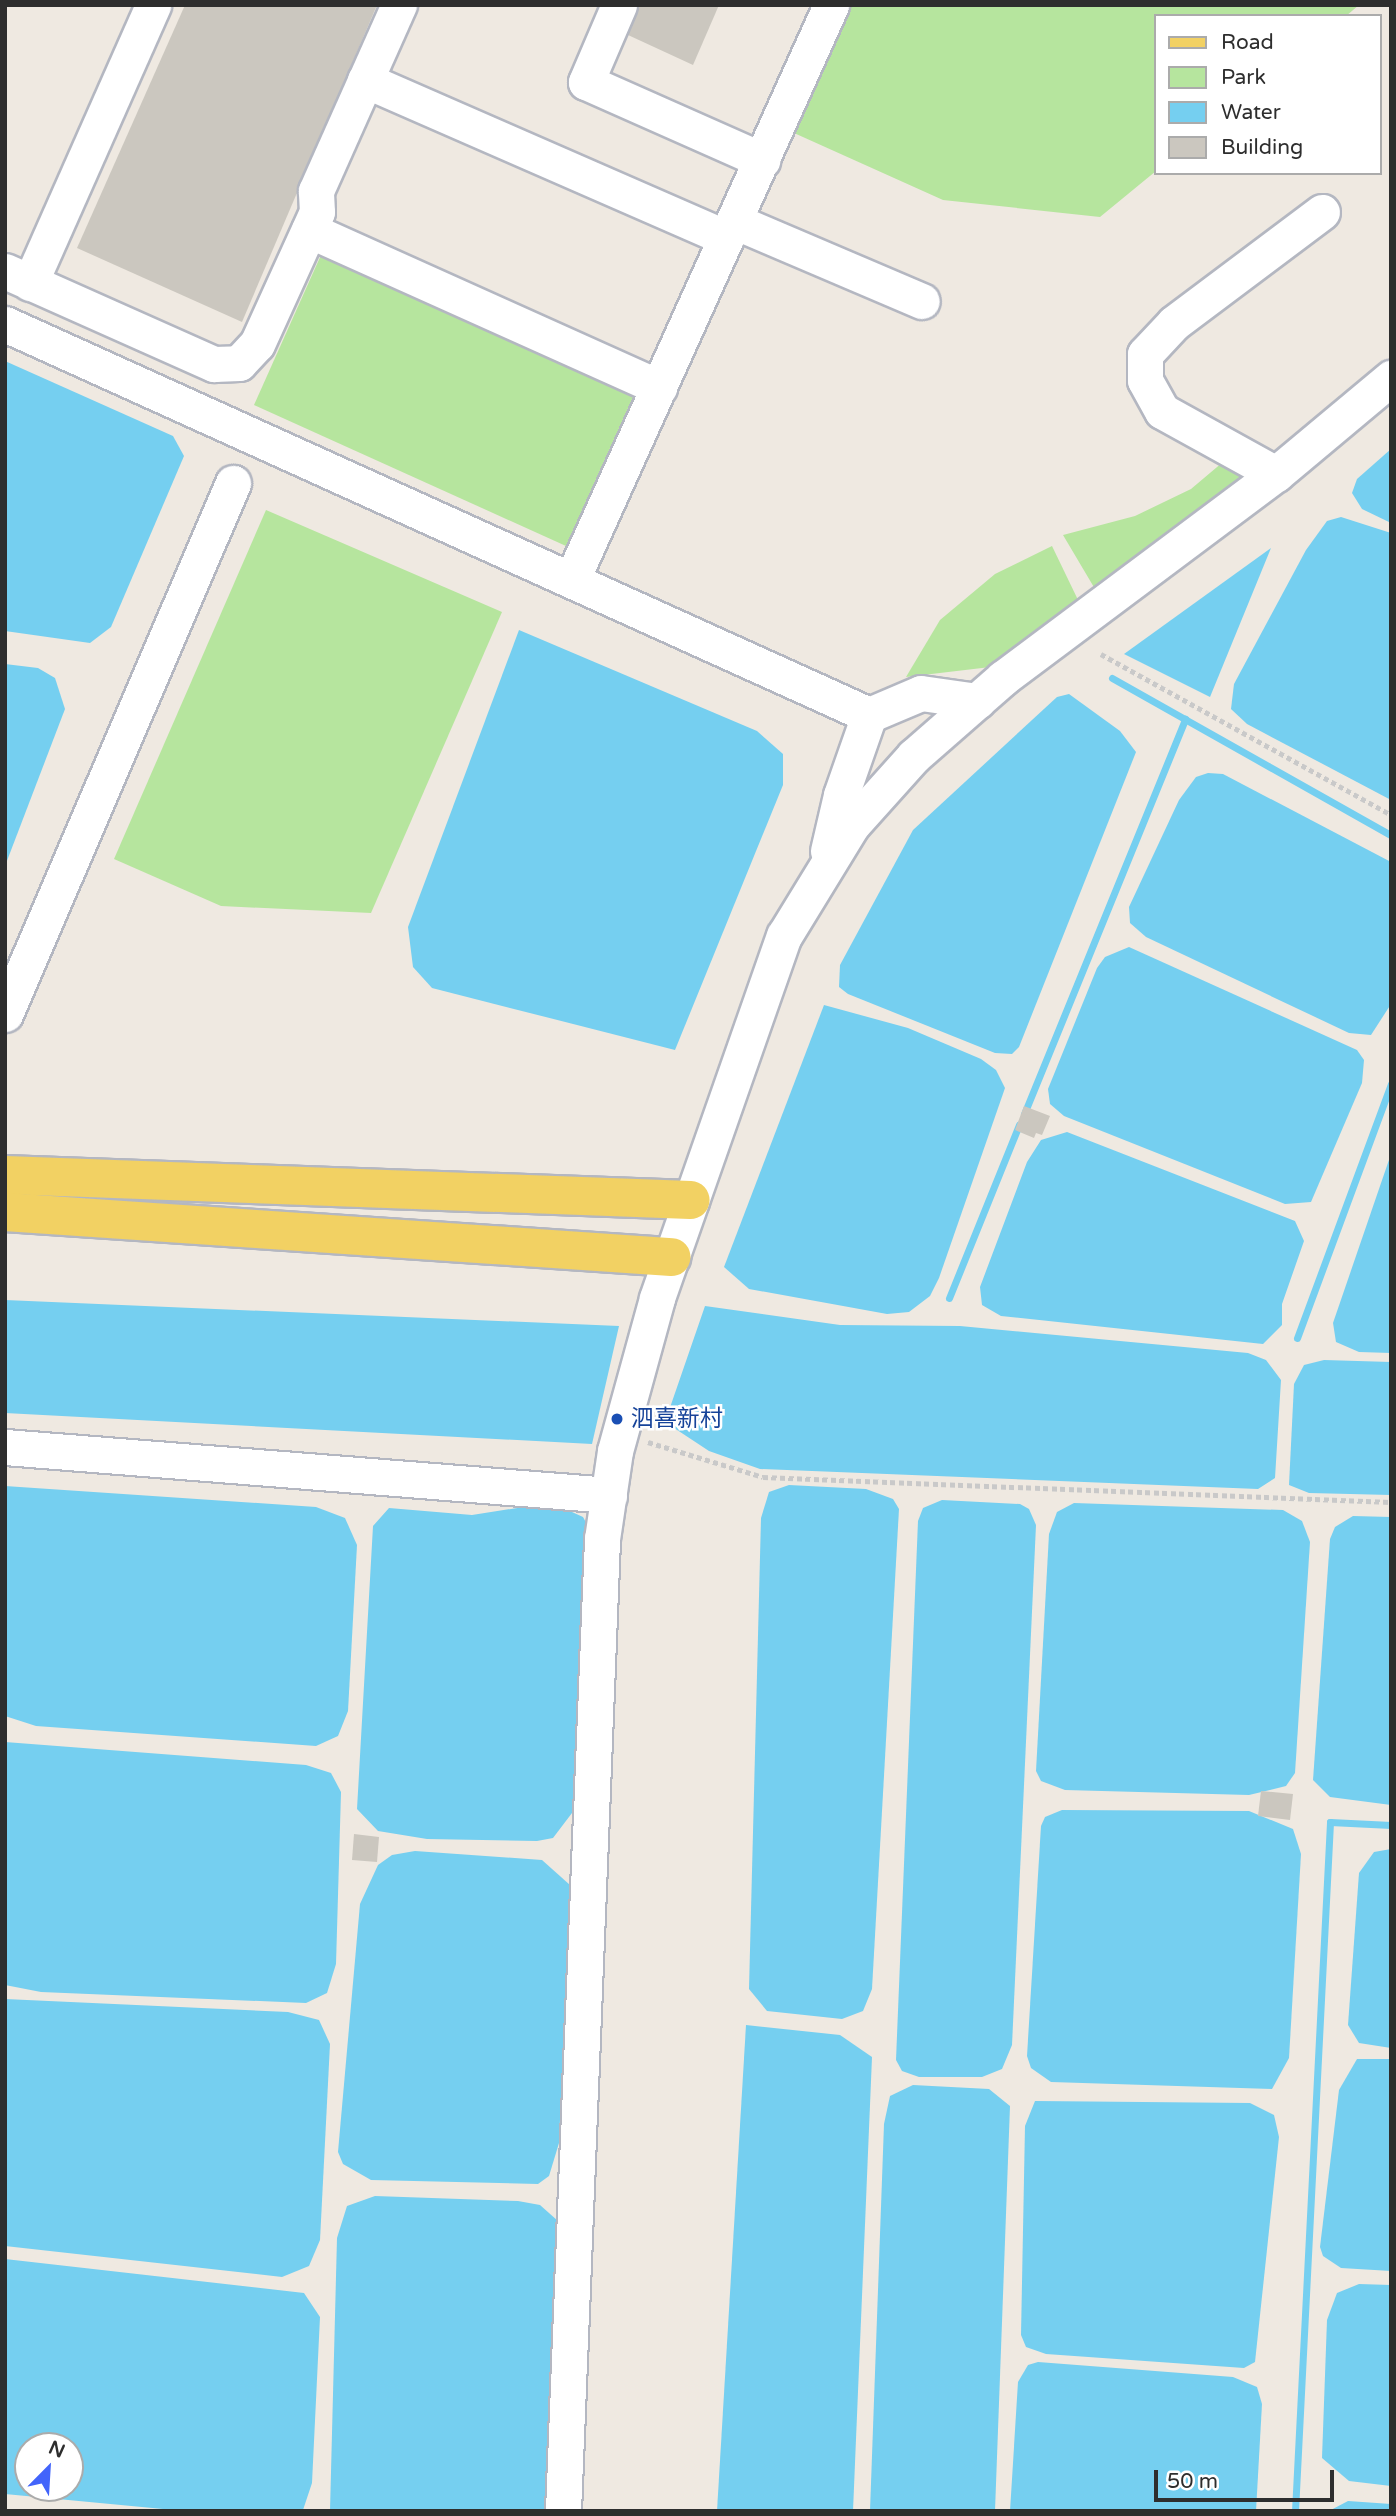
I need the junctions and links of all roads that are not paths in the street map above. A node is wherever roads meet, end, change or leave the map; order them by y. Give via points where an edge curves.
1 (153, 5) edge
2 (399, 5) edge
3 (422, 5) edge
4 (620, 5) edge
5 (831, 5) edge
6 (375, 85) junction
7 (762, 160) junction
8 (1322, 212) dead end
9 (313, 221) junction
10 (730, 230) junction
11 (18, 277) edge
12 (922, 301) dead end
13 (5, 324) edge
14 (1391, 378) edge
15 (659, 387) junction
16 (1276, 474) junction
17 (233, 482) dead end
18 (572, 579) junction
19 (977, 701) junction
20 (869, 715) junction
21 (824, 871) junction
22 (5, 1014) edge
23 (5, 1175) edge
24 (691, 1200) junction
25 (5, 1212) edge
26 (671, 1257) junction
27 (10, 1453) edge
28 (609, 1494) junction
29 (563, 2511) edge

1 - 11 street
2 - 6 street
3 - 6 street
4 - 7 street via 586,82
5 - 7 street
6 - 9 street via 336,200
6 - 10 street
7 - 10 street
8 - 16 street via 1174,323 1145,354 1144,380 1162,411
9 - 11 street via 250,355 228,366
9 - 15 street
10 - 12 street
10 - 15 street
13 - 18 street
14 - 16 street
15 - 18 street
16 - 19 street
17 - 22 street
18 - 20 street
19 - 20 street via 921,693
19 - 21 street via 914,756 861,815
20 - 21 street via 841,794
21 - 24 street via 783,936
23 - 24 main road
24 - 26 street
25 - 26 main road
26 - 28 street via 620,1433
27 - 28 street
28 - 29 street via 602,1539

